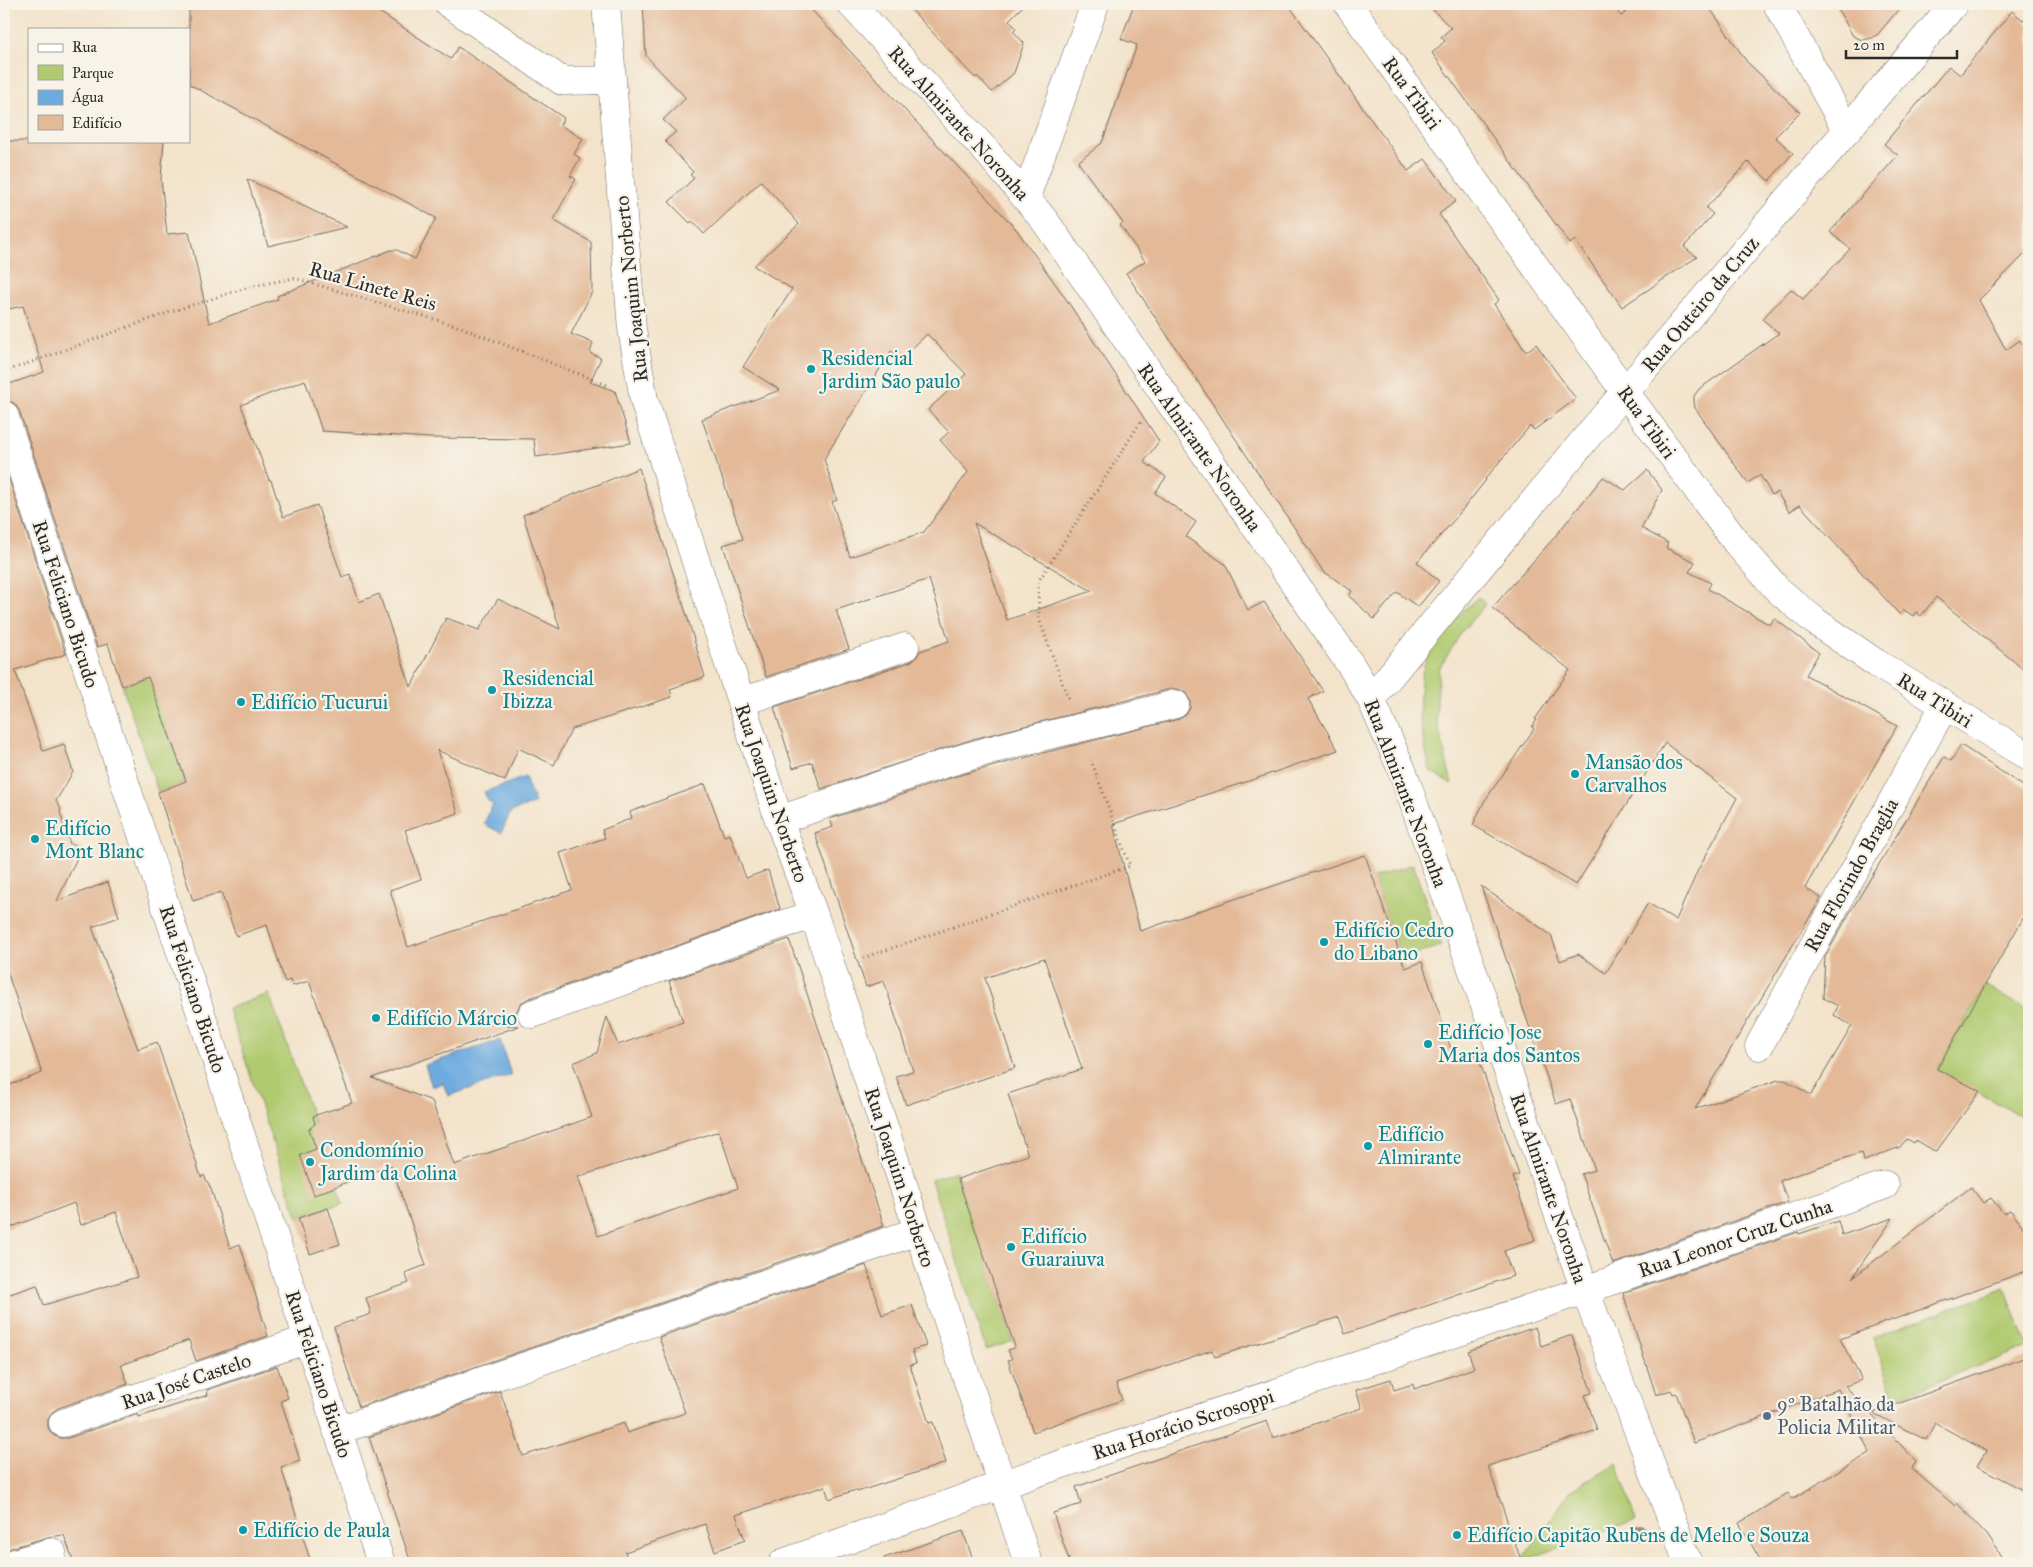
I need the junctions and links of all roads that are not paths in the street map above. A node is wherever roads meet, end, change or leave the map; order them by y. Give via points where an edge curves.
1 (449, 4) edge
2 (606, 4) edge
3 (851, 4) edge
4 (1095, 4) edge
5 (1348, 4) edge
6 (1777, 4) edge
7 (1954, 4) edge
8 (611, 80) junction
9 (1847, 131) junction
10 (1026, 197) junction
11 (1625, 392) junction
12 (4, 415) edge
13 (905, 647) dead end
14 (1372, 699) junction
15 (741, 702) junction
16 (1175, 704) dead end
17 (1944, 706) junction
18 (2029, 757) edge
19 (779, 820) junction
20 (814, 915) junction
21 (532, 1014) dead end
22 (1759, 1046) dead end
23 (1885, 1186) dead end
24 (918, 1231) junction
25 (1585, 1290) junction
26 (308, 1339) junction
27 (63, 1423) dead end
28 (337, 1431) junction
29 (1002, 1484) junction
30 (52, 1552) dead end
31 (15, 1563) edge
32 (380, 1563) edge
33 (783, 1563) edge
34 (1028, 1563) edge
35 (1688, 1563) edge

1 - 8 street via 562,81
2 - 8 street, Rua Joaquim Norberto
3 - 10 street, Rua Almirante Noronha
4 - 10 street
5 - 11 street, Rua Tibiri
6 - 9 street
7 - 9 street, Rua Outeiro da Cruz
8 - 15 street, Rua Joaquim Norberto via 632,329 644,400
9 - 11 street, Rua Outeiro da Cruz
10 - 14 street, Rua Almirante Noronha
11 - 14 street, Rua Outeiro da Cruz
11 - 17 street, Rua Tibiri via 1736,542 1778,590 1816,622
12 - 26 street, Rua Feliciano Bicudo
13 - 15 street
14 - 25 street, Rua Almirante Noronha via 1402,770
15 - 19 street, Rua Joaquim Norberto
16 - 19 street via 959,760
17 - 18 street, Rua Tibiri
17 - 22 street, Rua Florindo Braglia
19 - 20 street, Rua Joaquim Norberto
20 - 21 street
20 - 24 street, Rua Joaquim Norberto
23 - 25 street, Rua Leonor Cruz Cunha
24 - 28 street
24 - 29 street, Rua Joaquim Norberto
25 - 29 street, Rua Horácio Scrosoppi
25 - 35 street, Rua Almirante Noronha
26 - 27 street, Rua José Castelo
26 - 28 street, Rua Feliciano Bicudo
28 - 32 street, Rua Feliciano Bicudo
29 - 33 street, Rua Horácio Scrosoppi
29 - 34 street, Rua Joaquim Norberto
30 - 31 street

